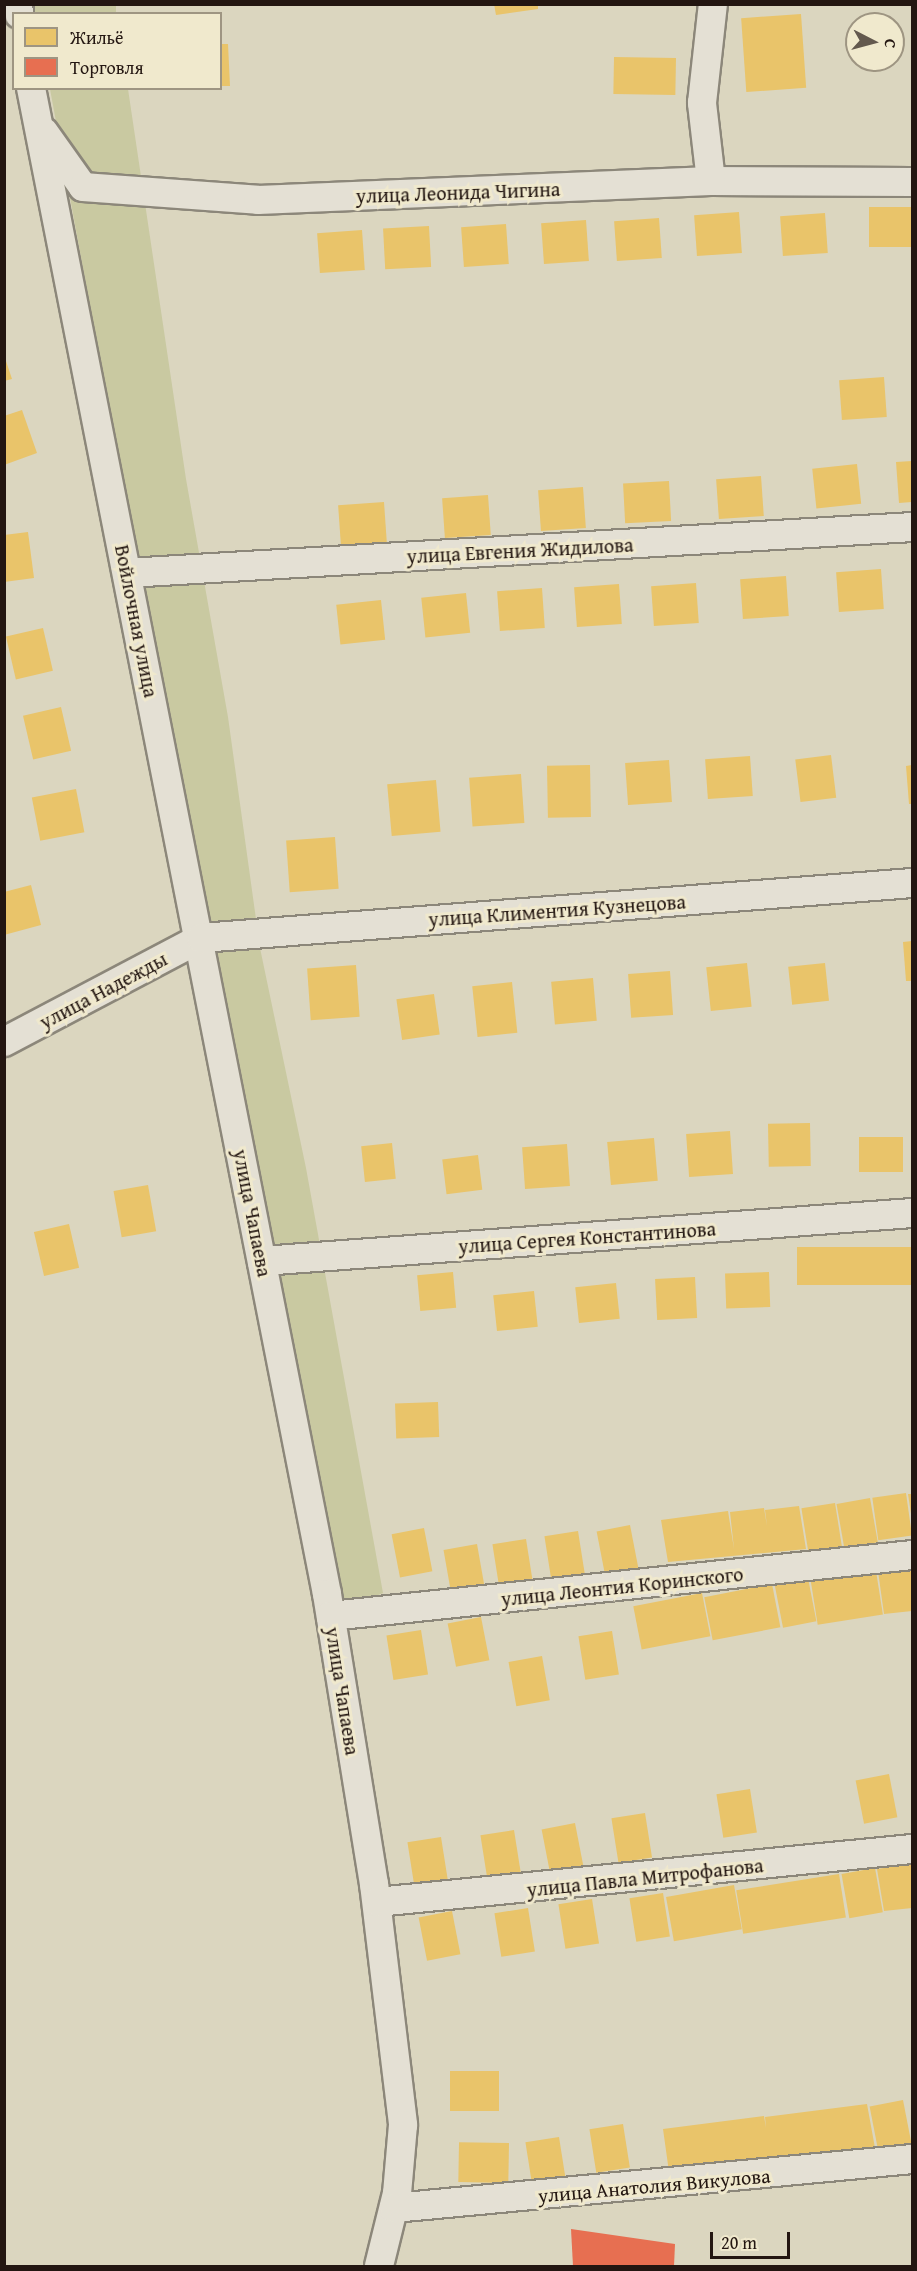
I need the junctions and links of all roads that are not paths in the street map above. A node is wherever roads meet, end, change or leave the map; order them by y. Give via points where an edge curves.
1 (713, 4) edge
2 (32, 90) edge
3 (37, 123) junction
4 (711, 181) junction
5 (912, 182) edge
6 (912, 527) edge
7 (127, 573) junction
8 (912, 883) edge
9 (201, 938) junction
10 (4, 1042) edge
11 (236, 1119) joint
12 (912, 1213) edge
13 (262, 1261) junction
14 (912, 1555) edge
15 (330, 1616) junction
16 (912, 1849) edge
17 (377, 1902) junction
18 (912, 2159) edge
19 (394, 2208) junction
20 (379, 2266) edge

1 - 4 street via 702,103
2 - 3 street, Войлочная улица
3 - 4 street, улица Леонида Чигина via 83,187 258,200
3 - 7 street, Войлочная улица
4 - 5 street, улица Леонида Чигина
6 - 7 street, улица Евгения Жидилова
7 - 9 street, Войлочная улица
8 - 9 street, улица Климентия Кузнецова
9 - 10 street, улица Надежды
9 - 11 street, Войлочная улица
11 - 13 street, улица Чапаева
12 - 13 street, улица Сергея Константинова
13 - 15 street, улица Чапаева
14 - 15 street, улица Леонтия Коринского
15 - 17 street, улица Чапаева
16 - 17 street, улица Павла Митрофанова
17 - 19 street, улица Чапаева via 403,2125
18 - 19 street, улица Анатолия Викулова
19 - 20 street, улица Чапаева

